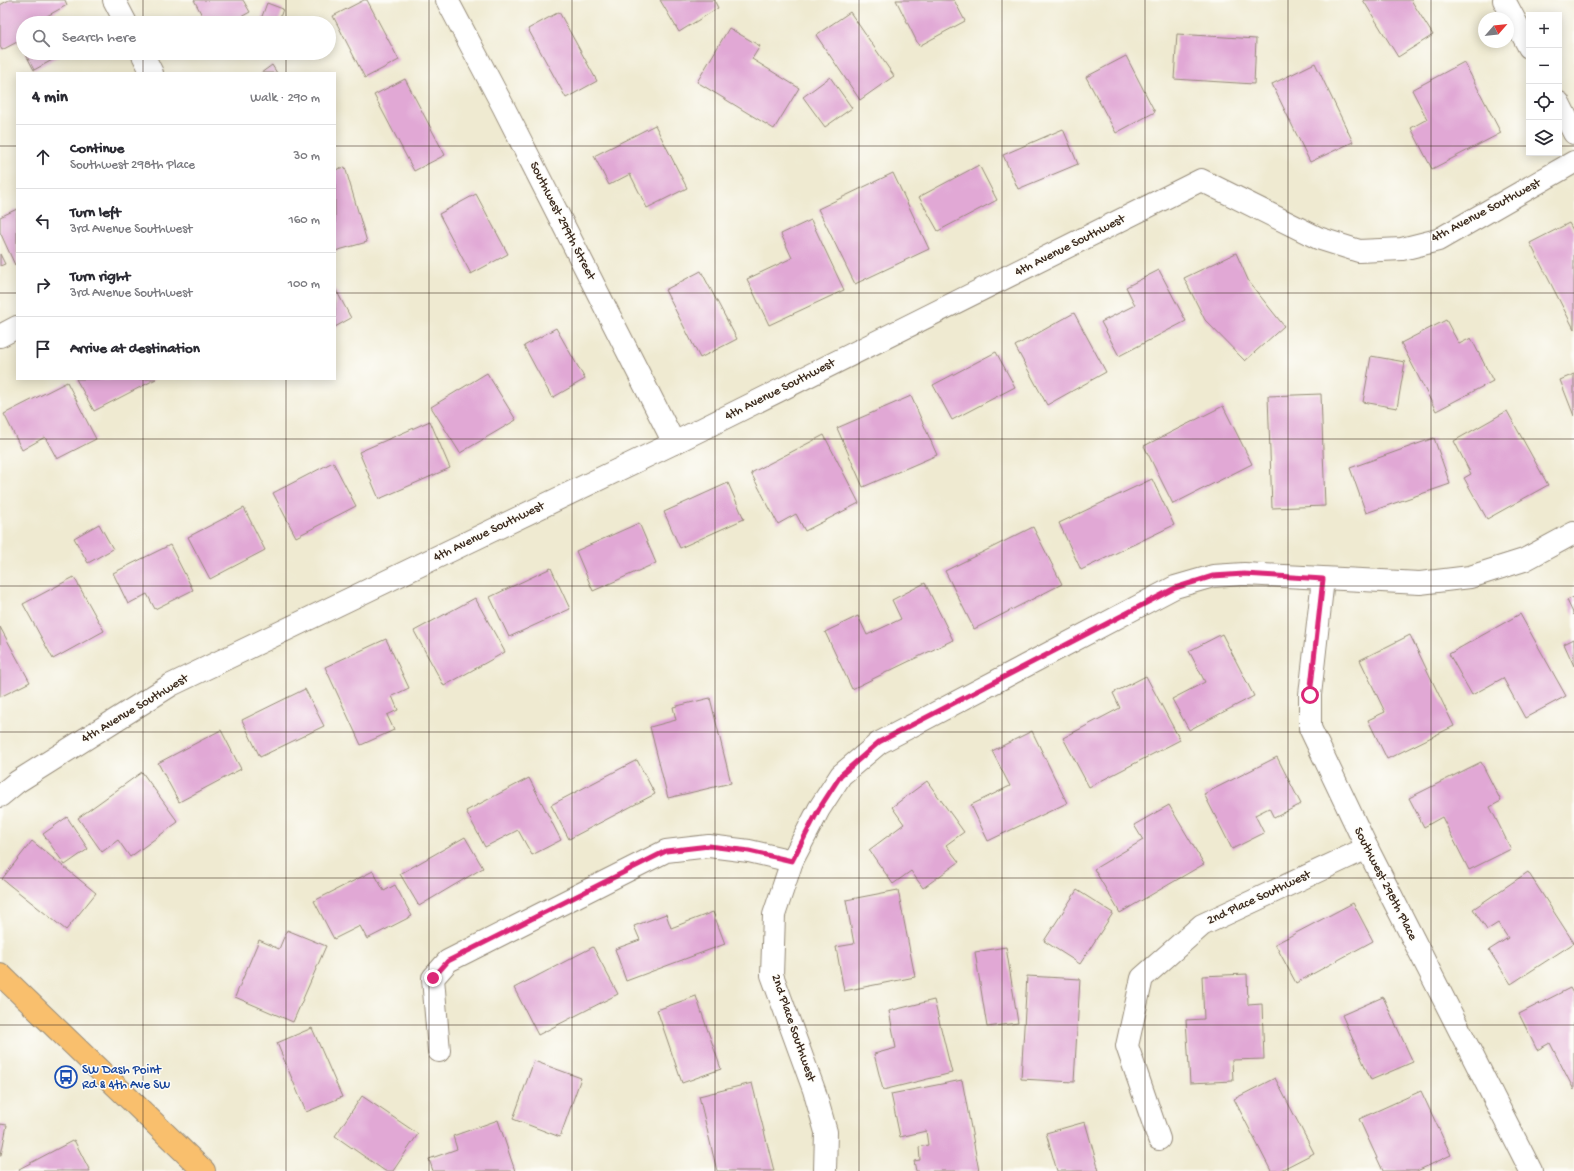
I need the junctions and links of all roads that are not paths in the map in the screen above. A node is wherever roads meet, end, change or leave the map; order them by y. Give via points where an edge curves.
1 (114, 0) edge
2 (447, 0) edge
3 (1504, 0) edge
4 (122, 16) edge
5 (1526, 41) edge
6 (146, 60) edge
7 (152, 72) edge
8 (1562, 109) edge
9 (1574, 132) edge
10 (1574, 162) edge
11 (16, 328) edge
12 (0, 336) edge
13 (674, 443) junction
14 (1574, 533) edge
15 (1323, 579) junction
16 (0, 796) edge
17 (1367, 848) junction
18 (792, 861) junction
19 (0, 974) edge
20 (439, 1051) dead end
21 (1159, 1139) dead end
22 (204, 1171) edge
23 (825, 1171) edge
24 (1532, 1171) edge

1 - 4 street
2 - 13 street, Southwest 299th Street
3 - 5 street
6 - 7 street
8 - 9 street
10 - 13 street, 4th Avenue Southwest via 1438,240 1402,249 1359,251 1318,238 1201,180
11 - 12 street
13 - 16 street, 4th Avenue Southwest via 171,685 17,782
14 - 15 street, 2nd Place Southwest via 1524,560 1470,577 1420,583
15 - 17 street, Southwest 298th Place via 1310,695 1310,728
15 - 18 street, 2nd Place Southwest via 1244,574 1213,576 1175,588 879,742 841,775 819,809
17 - 21 street, 2nd Place Southwest via 1202,925 1142,978 1127,1046
17 - 24 street, Southwest 298th Place
18 - 20 street via 749,851 709,846 666,851 448,961 433,978
18 - 23 street, 2nd Place Southwest via 774,915 772,975 814,1090 826,1132
19 - 22 main road

